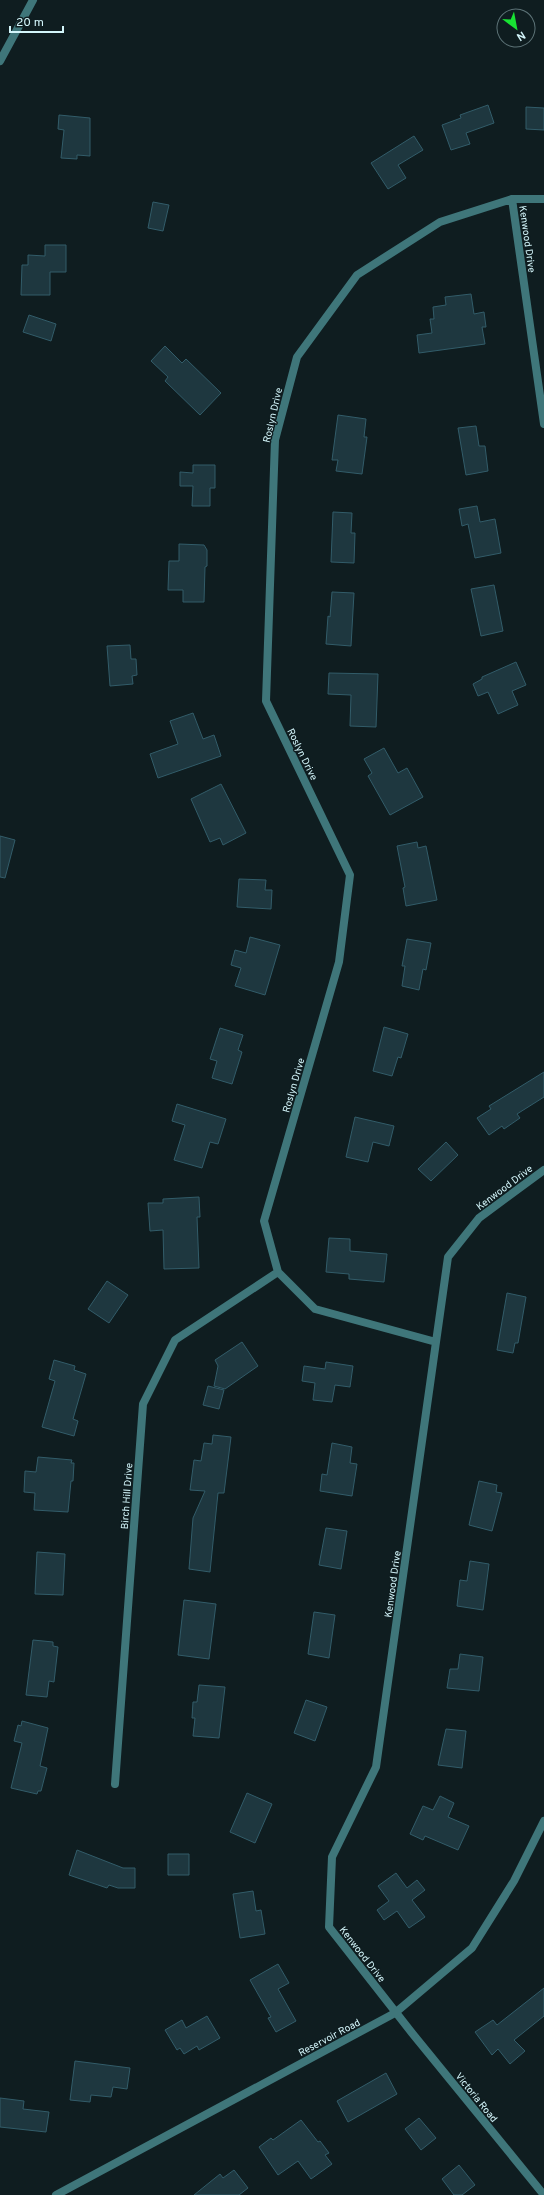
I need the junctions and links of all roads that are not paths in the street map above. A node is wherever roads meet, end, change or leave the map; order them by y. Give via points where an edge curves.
1 (33, 0) edge
2 (0, 61) edge
3 (512, 199) junction
4 (544, 199) edge
5 (544, 424) edge
6 (544, 1170) edge
7 (278, 1272) junction
8 (436, 1342) junction
9 (115, 1784) dead end
10 (544, 1821) edge
11 (395, 2013) junction
12 (544, 2194) edge
13 (56, 2195) edge

1 - 2 street
3 - 4 street, Roslyn Drive
3 - 5 street, Kenwood Drive
3 - 7 street, Roslyn Drive via 440,222 357,274 297,356 275,440 266,701 350,875 339,962 264,1221
6 - 8 street, Kenwood Drive via 479,1218 448,1256
7 - 8 street, Roslyn Drive via 314,1309
7 - 9 street, Birch Hill Drive via 175,1340 143,1404
8 - 11 street, Kenwood Drive via 376,1767 332,1858 329,1927
10 - 11 street, Reservoir Road via 514,1881 472,1948
11 - 12 street, Victoria Road
11 - 13 street, Reservoir Road

